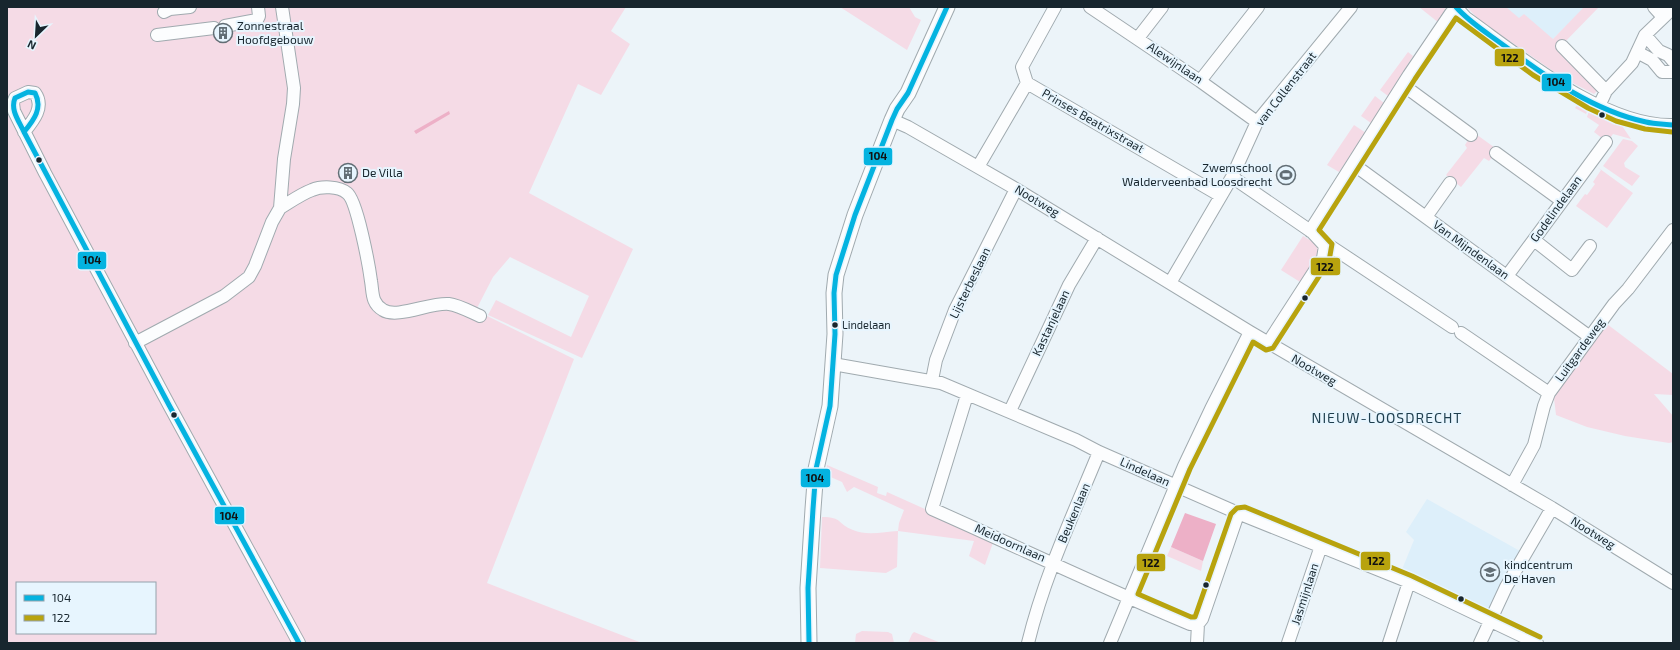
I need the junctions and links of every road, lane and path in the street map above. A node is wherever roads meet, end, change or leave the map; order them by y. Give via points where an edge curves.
1 (190, 7) edge
2 (258, 7) edge
3 (282, 7) edge
4 (947, 7) edge
5 (1055, 7) edge
6 (1090, 7) edge
7 (1162, 7) edge
8 (1258, 7) edge
9 (1351, 7) edge
10 (1654, 7) edge
11 (1457, 8) edge
12 (164, 12) dead end
13 (1667, 12) edge
14 (157, 35) dead end
15 (1645, 35) junction
16 (1138, 38) junction
17 (1562, 46) dead end
18 (1637, 52) junction
19 (1673, 61) edge
20 (1673, 71) edge
21 (1200, 80) junction
22 (1027, 83) junction
23 (1403, 85) junction
24 (1606, 91) junction
25 (1599, 106) junction
26 (892, 120) junction
27 (1258, 122) junction
28 (1673, 125) edge
29 (24, 132) dead end
30 (1471, 135) dead end
31 (1606, 142) dead end
32 (1496, 153) dead end
33 (1353, 164) junction
34 (978, 167) junction
35 (1232, 178) junction
36 (1450, 183) dead end
37 (1016, 189) junction
38 (1221, 196) junction
39 (1562, 202) junction
40 (280, 208) junction
41 (1426, 217) junction
42 (1310, 231) junction
43 (1097, 238) junction
44 (1671, 238) edge
45 (1534, 240) junction
46 (1325, 246) junction
47 (1590, 246) dead end
48 (1507, 276) junction
49 (1170, 283) junction
50 (480, 316) dead end
51 (1250, 332) junction
52 (1590, 337) junction
53 (135, 343) junction
54 (1268, 343) junction
55 (833, 364) junction
56 (932, 380) junction
57 (1549, 393) junction
58 (967, 395) junction
59 (1010, 411) junction
60 (1099, 452) junction
61 (1512, 485) junction
62 (1176, 486) junction
63 (1552, 508) junction
64 (1240, 514) junction
65 (1321, 546) junction
66 (1053, 562) junction
67 (1409, 582) junction
68 (1673, 583) edge
69 (1129, 598) junction
70 (1490, 620) junction
71 (1198, 624) junction
72 (299, 643) edge
73 (809, 643) edge
74 (1028, 643) edge
75 (1110, 643) edge
76 (1197, 643) edge
77 (1288, 643) edge
78 (1389, 643) edge
79 (1480, 643) edge
80 (1537, 643) edge

1 - 12 street
2 - 14 street via 257,20
3 - 40 street via 294,88
4 - 26 main road via 908,93
5 - 22 street via 1022,67
6 - 16 street, Alewijnlaan
7 - 16 street
8 - 21 street
9 - 27 street, van Collenstraat
10 - 13 street
11 - 23 street via 1451,13
11 - 25 street via 1466,18 1555,80
13 - 15 street
15 - 18 street
15 - 19 street via 1659,51
16 - 21 street, Alewijnlaan
17 - 24 street
18 - 20 street via 1652,60 1662,72
18 - 24 street via 1632,63
21 - 27 street, Alewijnlaan
22 - 34 street
22 - 38 street, Prinses Beatrixstraat
23 - 30 street
23 - 33 street
24 - 25 street
25 - 28 street via 1633,119
26 - 34 street, Nootweg
26 - 55 main road via 855,215 836,275
27 - 35 street, van Collenstraat
29 - 53 street
31 - 39 street, Godelindelaan
32 - 39 street
33 - 41 street, Van Mijndenlaan
33 - 42 street
34 - 37 street, Nootweg
35 - 38 street, van Collenstraat
35 - 42 street
36 - 41 street
37 - 43 street, Nootweg
37 - 56 street, Lijsterbeslaan via 956,310 936,360
38 - 49 street, van Collenstraat
39 - 45 street, Godelindelaan
40 - 50 street via 312,189 329,188 347,192 357,216 377,306 390,313 429,305 450,304
40 - 53 street via 249,277 224,296
41 - 48 street, Van Mijndenlaan
42 - 46 street
43 - 49 street, Nootweg
43 - 59 street, Kastanjelaan via 1069,285
44 - 52 street, Luitgardeweg
45 - 47 street via 1572,270
45 - 48 street, Godelindelaan
46 - 54 street via 1323,258
46 - 57 street via 1330,246
48 - 52 street, Van Mijndenlaan
49 - 51 street, Nootweg
51 - 54 street, Nootweg
51 - 62 street
52 - 57 street, Luitgardeweg
53 - 72 street
54 - 61 street, Nootweg
55 - 56 street, Lindelaan
55 - 73 main road via 830,406 816,469 808,588
56 - 58 street, Lindelaan
57 - 61 street, Luitgardeweg via 1534,446
58 - 59 street, Lindelaan
58 - 66 street, Meidoornlaan via 932,509
59 - 60 street, Lindelaan
60 - 62 street, Lindelaan
60 - 66 street, Beukenlaan
61 - 63 street, Nootweg
62 - 64 street, Lindelaan
62 - 69 street
63 - 68 street, Nootweg
63 - 70 street
64 - 65 street, Lindelaan
64 - 71 street
65 - 67 street, Lindelaan
65 - 77 street, Jasmijnlaan
66 - 69 street, Meidoornlaan
66 - 74 street, Beukenlaan
67 - 70 street, Lindelaan
67 - 78 street
69 - 71 street, Meidoornlaan via 1190,624
69 - 75 street
70 - 79 street
70 - 80 street, Lindelaan
71 - 76 street

